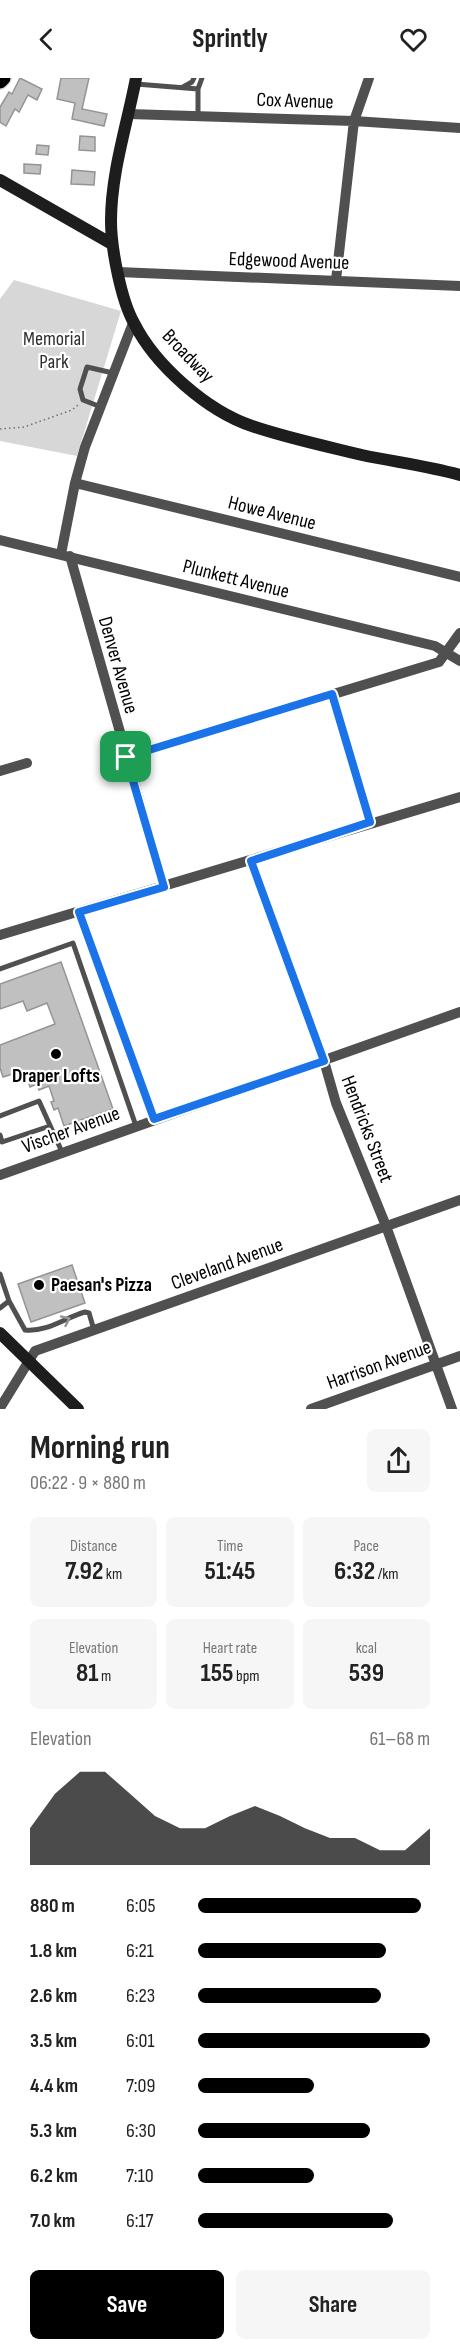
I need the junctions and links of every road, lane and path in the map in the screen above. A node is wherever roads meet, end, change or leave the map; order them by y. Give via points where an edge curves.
1 (3, 78) edge
2 (194, 78) edge
3 (202, 78) edge
4 (369, 78) edge
5 (0, 81) edge
6 (135, 81) edge
7 (182, 87) junction
8 (198, 88) junction
9 (129, 114) junction
10 (198, 115) junction
11 (354, 121) junction
12 (460, 128) edge
13 (0, 180) edge
14 (112, 244) junction
15 (118, 272) junction
16 (336, 280) junction
17 (460, 286) edge
18 (133, 323) junction
19 (114, 374) junction
20 (83, 400) junction
21 (101, 407) junction
22 (0, 429) edge
23 (460, 476) edge
24 (75, 483) junction
25 (0, 540) edge
26 (65, 555) junction
27 (460, 577) edge
28 (460, 633) edge
29 (447, 653) junction
30 (460, 661) edge
31 (332, 694) junction
32 (126, 757) junction
33 (27, 763) dead end
34 (0, 771) edge
35 (460, 797) edge
36 (370, 822) junction
37 (251, 861) junction
38 (164, 887) junction
39 (79, 912) junction
40 (0, 935) edge
41 (0, 969) edge
42 (460, 1012) edge
43 (324, 1061) junction
44 (0, 1116) edge
45 (154, 1119) junction
46 (136, 1125) junction
47 (50, 1126) junction
48 (0, 1135) edge
49 (62, 1152) junction
50 (0, 1175) edge
51 (460, 1200) edge
52 (386, 1226) junction
53 (0, 1274) edge
54 (9, 1301) junction
55 (0, 1308) edge
56 (94, 1330) junction
57 (0, 1333) edge
58 (460, 1356) edge
59 (28, 1360) junction
60 (436, 1364) junction
61 (0, 1408) edge
62 (78, 1409) edge
63 (311, 1409) edge
64 (453, 1409) edge

1 - 5 main road
2 - 7 lane
3 - 8 lane
4 - 11 street
6 - 7 lane
6 - 9 main road, Broadway
7 - 8 lane
8 - 10 lane
9 - 10 street, Cox Avenue
9 - 14 main road, Broadway via 112,192
10 - 11 street, Cox Avenue
11 - 12 street, Cox Avenue
11 - 16 street
13 - 14 main road
14 - 15 main road, Broadway
15 - 16 street, Edgewood Avenue
15 - 18 main road, Broadway
16 - 17 street, Edgewood Avenue
18 - 19 street, Denver Avenue
18 - 23 main road, Broadway via 160,361 184,384 230,416 331,447
19 - 20 lane via 87,367 81,389
19 - 21 street, Denver Avenue
20 - 21 lane
20 - 22 path via 72,410 24,427
21 - 24 street, Denver Avenue
24 - 26 street, Denver Avenue
24 - 27 street, Howe Avenue
25 - 26 street, Plunkett Avenue
26 - 29 street, Plunkett Avenue via 435,646
26 - 32 street, Denver Avenue
28 - 29 street
29 - 30 street, Plunkett Avenue
29 - 31 street via 439,662
31 - 32 street
31 - 36 street
32 - 38 street, Denver Avenue
33 - 34 street
35 - 36 street
36 - 37 street
37 - 38 street
37 - 43 street, Hendricks Street
38 - 39 street
39 - 40 street
39 - 45 street
41 - 46 lane via 73,943
42 - 43 street, Vischer Avenue
43 - 45 street, Vischer Avenue
43 - 52 street, Hendricks Street via 339,1112
44 - 47 lane via 39,1101
45 - 46 street, Vischer Avenue
46 - 49 street, Vischer Avenue
47 - 48 lane via 2,1142
47 - 49 lane
49 - 50 street, Vischer Avenue
51 - 52 street, Cleveland Avenue
52 - 56 street, Cleveland Avenue
52 - 60 street, Hendricks Street
53 - 54 lane
54 - 55 lane
54 -> 56 lane via 25,1329 37,1331 85,1312 89,1313
56 - 59 street, Cleveland Avenue via 35,1351
57 - 59 main road
58 - 60 street, Harrison Avenue
59 - 61 street, Cleveland Avenue
59 - 62 main road
60 - 63 street, Harrison Avenue
60 - 64 street, Hendricks Street

